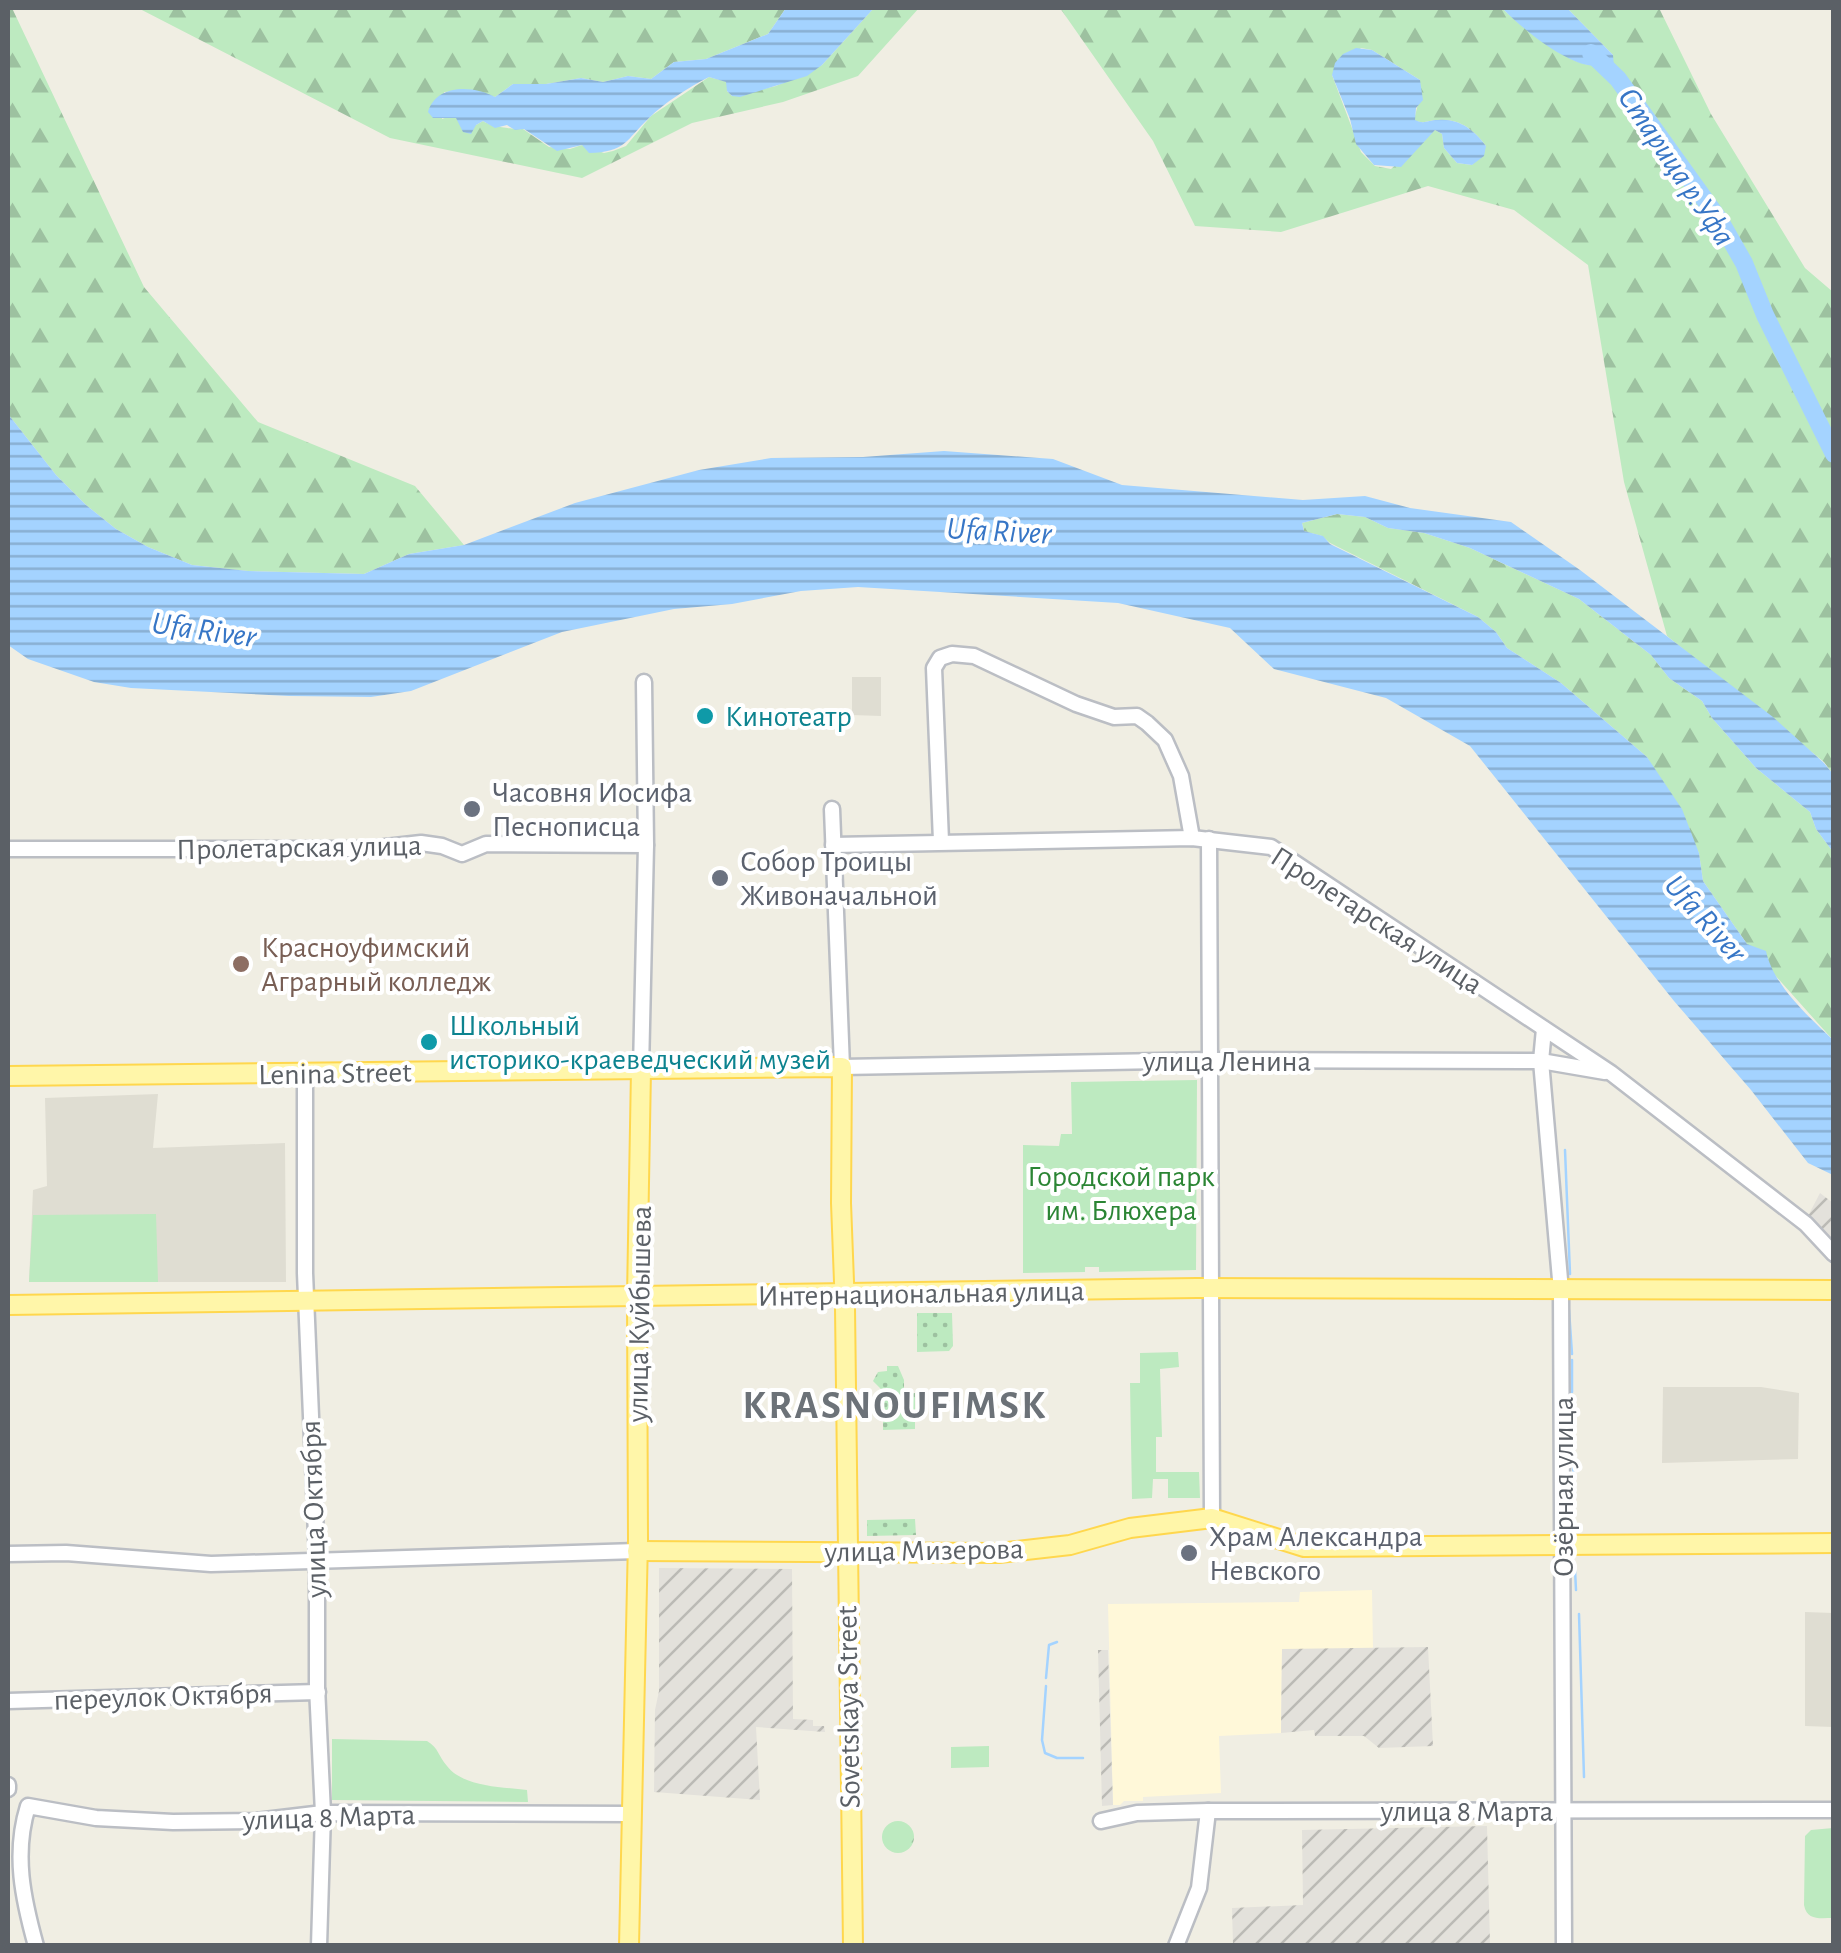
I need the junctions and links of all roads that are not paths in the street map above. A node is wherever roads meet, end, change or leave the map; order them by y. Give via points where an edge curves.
1 (644, 682) dead end
2 (832, 809) dead end
3 (1192, 838) junction
4 (1210, 839) junction
5 (941, 840) junction
6 (833, 845) junction
7 (646, 846) junction
8 (8, 848) edge
9 (1544, 1029) junction
10 (1213, 1060) junction
11 (1541, 1061) junction
12 (842, 1067) junction
13 (641, 1070) junction
14 (305, 1073) junction
15 (1611, 1073) junction
16 (8, 1076) edge
17 (1834, 1254) edge
18 (1212, 1289) junction
19 (1834, 1290) edge
20 (1561, 1291) junction
21 (844, 1294) junction
22 (636, 1296) junction
23 (307, 1301) junction
24 (8, 1305) edge
25 (1212, 1518) junction
26 (1834, 1543) edge
27 (1562, 1546) junction
28 (637, 1551) junction
29 (848, 1553) junction
30 (8, 1554) edge
31 (317, 1559) junction
32 (318, 1692) junction
33 (8, 1701) edge
34 (1834, 1810) edge
35 (1208, 1811) junction
36 (1563, 1811) junction
37 (323, 1814) junction
38 (631, 1814) junction
39 (1100, 1821) dead end
40 (36, 1946) edge
41 (318, 1946) edge
42 (629, 1946) edge
43 (853, 1946) edge
44 (1176, 1946) edge
45 (1564, 1946) edge

1 - 7 street, улица Куйбышева
2 - 6 street, Sovetskaya Street
3 - 4 street, Пролетарская улица
3 - 5 street, Пролетарская улица
3 - 5 street via 1181,776 1165,740 1147,723 1076,704 974,656 944,656 934,668
4 - 9 street, Пролетарская улица via 1271,847
4 - 10 street
5 - 6 street, Пролетарская улица
6 - 12 street, Sovetskaya Street
7 - 8 street, Пролетарская улица via 486,844 462,854 421,843 368,849
7 - 13 street, улица Куйбышева
9 - 11 street, Озёрная улица
9 - 15 street, Пролетарская улица
10 - 11 street, улица Ленина
10 - 12 street, улица Ленина
10 - 18 street
11 - 15 street, улица Ленина
11 - 20 street, Озёрная улица
12 - 13 main road, Lenina Street
12 - 21 main road, Sovetskaya Street
13 - 14 main road, Lenina Street
13 - 22 main road, улица Куйбышева
14 - 16 main road, Lenina Street
14 - 23 street, улица Октября
15 - 17 street, Пролетарская улица via 1806,1224
18 - 20 main road, Интернациональная улица
18 - 21 main road, Интернациональная улица
18 - 25 street
19 - 20 main road, Интернациональная улица
20 - 27 street, Озёрная улица
21 - 22 main road, Интернациональная улица
21 - 29 main road, Sovetskaya Street
22 - 23 main road, Интернациональная улица
22 - 28 main road, улица Куйбышева
23 - 24 main road, Интернациональная улица
23 - 31 street, улица Октября
25 - 27 main road, улица Мизерова via 1304,1547
25 - 29 main road, улица Мизерова via 999,1553
26 - 27 main road, улица Мизерова
27 - 36 street, Озёрная улица
28 - 29 main road, улица Мизерова
28 - 31 street, улица Мизерова
28 - 38 main road, улица Куйбышева
29 - 43 main road, Sovetskaya Street
30 - 31 street, улица Мизерова via 212,1564
31 - 32 street, улица Октября
32 - 33 street, переулок Октября
32 - 37 street, улица Октября
34 - 36 street, улица 8 Марта
35 - 36 street, улица 8 Марта
35 - 39 street, улица 8 Марта
35 - 44 street via 1199,1888
36 - 45 street, Озёрная улица
37 - 38 street, улица 8 Марта
37 - 40 street, улица 8 Марта via 173,1822 28,1806 20,1874
37 - 41 street, улица Октября
38 - 42 main road, улица Куйбышева

